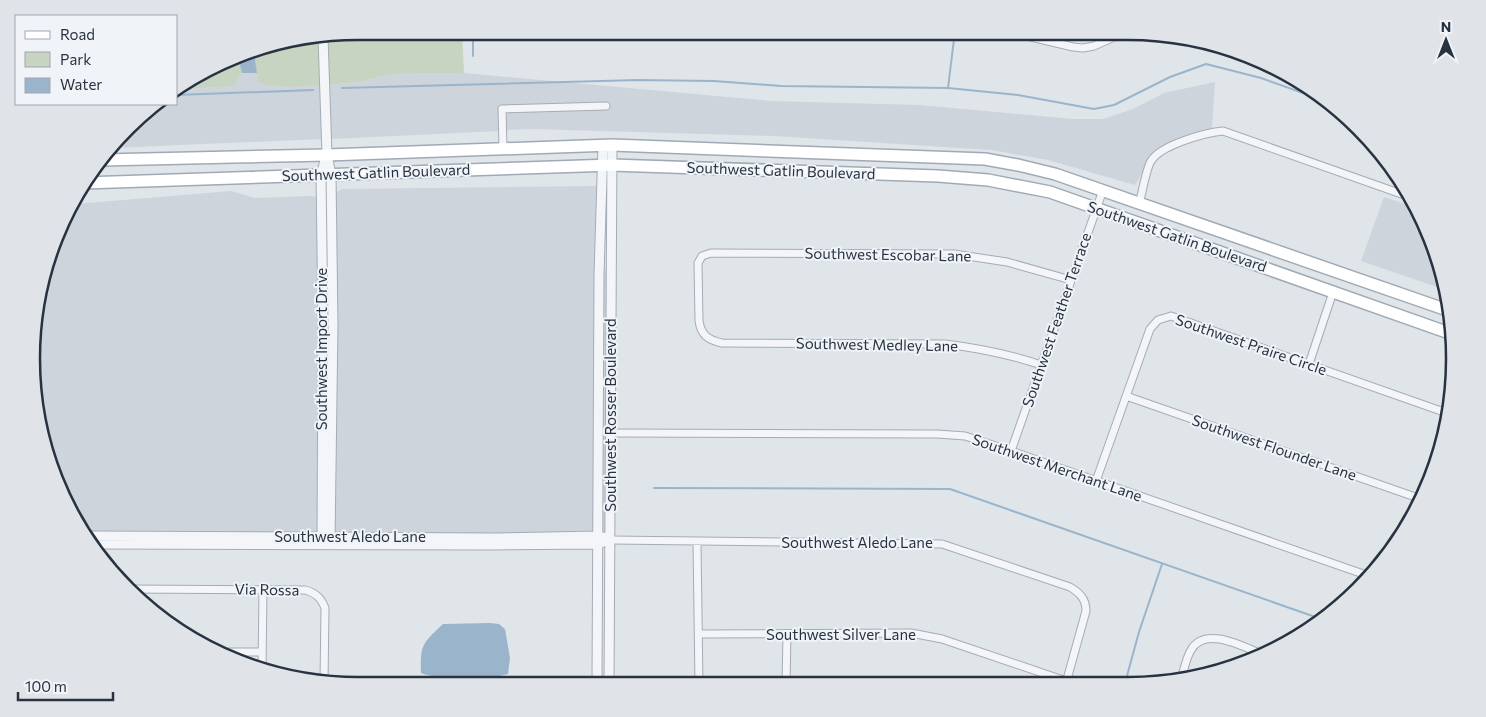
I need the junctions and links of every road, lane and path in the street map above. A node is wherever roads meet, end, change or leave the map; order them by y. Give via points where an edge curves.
1 (1044, 40) edge
2 (1108, 40) edge
3 (323, 42) edge
4 (606, 106) dead end
5 (608, 145) junction
6 (503, 148) junction
7 (327, 155) junction
8 (110, 160) edge
9 (607, 165) junction
10 (326, 175) junction
11 (94, 183) edge
12 (1103, 190) junction
13 (1399, 193) edge
14 (1139, 204) junction
15 (1096, 208) junction
16 (1071, 280) junction
17 (1333, 292) junction
18 (1442, 308) edge
19 (1444, 331) edge
20 (711, 340) joint
21 (1309, 364) junction
22 (1041, 365) junction
23 (1126, 396) junction
24 (1441, 411) edge
25 (611, 433) junction
26 (1011, 451) junction
27 (1096, 481) junction
28 (1414, 497) edge
29 (95, 536) edge
30 (598, 540) junction
31 (610, 540) junction
32 (326, 541) junction
33 (697, 542) junction
34 (100, 544) edge
35 (1363, 574) edge
36 (138, 589) edge
37 (263, 590) junction
38 (699, 634) junction
39 (786, 634) junction
40 (1253, 651) edge
41 (235, 652) edge
42 (262, 652) junction
43 (262, 662) edge
44 (1184, 672) edge
45 (324, 675) edge
46 (597, 677) edge
47 (609, 677) edge
48 (699, 677) edge
49 (786, 677) edge
50 (1052, 677) edge
51 (1067, 677) edge

1 - 2 street via 1084,48
3 - 7 street, Southwest Import Drive
4 - 6 street via 502,109
5 - 6 main road, Southwest Gatlin Boulevard
5 - 9 street, Southwest Rosser Boulevard
5 - 12 main road, Southwest Gatlin Boulevard via 985,159 1056,174
6 - 7 main road, Southwest Gatlin Boulevard
7 - 8 main road, Southwest Gatlin Boulevard
7 - 10 street, Southwest Import Drive
9 - 10 main road, Southwest Gatlin Boulevard
9 - 15 main road, Southwest Gatlin Boulevard via 988,180 1050,192
9 - 25 street, Southwest Rosser Boulevard
9 - 30 street, Southwest Rosser Boulevard via 599,284
10 - 11 main road, Southwest Gatlin Boulevard
10 - 32 street, Southwest Import Drive via 323,325
12 - 14 main road, Southwest Gatlin Boulevard
12 - 15 street, Southwest Feather Terrace
13 - 14 street via 1223,131 1208,133 1164,150 1150,162
14 - 18 main road, Southwest Gatlin Boulevard
15 - 16 street, Southwest Feather Terrace
15 - 17 main road, Southwest Gatlin Boulevard
16 - 20 street, Southwest Escobar Lane via 1007,262 954,254 711,253 702,256 698,263 698,321 704,335
16 - 22 street, Southwest Feather Terrace
17 - 19 main road, Southwest Gatlin Boulevard
17 - 21 street
20 - 22 street, Southwest Medley Lane via 722,343 945,344 1013,355
21 - 23 street, Southwest Praire Circle via 1171,316 1158,320 1150,329
21 - 24 street, Southwest Praire Circle
22 - 26 street, Southwest Feather Terrace
23 - 27 street, Southwest Praire Circle
23 - 28 street, Southwest Flounder Lane
25 - 26 street, Southwest Merchant Lane via 938,434 965,436
25 - 31 street, Southwest Rosser Boulevard
26 - 27 street, Southwest Merchant Lane
27 - 35 street, Southwest Merchant Lane
29 - 32 street, Southwest Aledo Lane
30 - 31 street, Southwest Aledo Lane
30 - 32 street, Southwest Aledo Lane
30 - 46 street, Southwest Rosser Boulevard
31 - 33 street, Southwest Aledo Lane
31 - 47 street, Southwest Rosser Boulevard
32 - 34 street, Southwest Aledo Lane
33 - 38 street
33 - 51 street, Southwest Aledo Lane via 942,544 1070,587 1083,597 1086,606
36 - 37 street, Via Rossa
37 - 42 street
37 - 45 street, Via Rossa via 305,590 321,599 325,608
38 - 39 street, Southwest Silver Lane
38 - 48 street
39 - 49 street
39 - 50 street, Southwest Silver Lane via 911,633 942,639
40 - 44 street via 1221,639 1208,638 1191,650
41 - 42 street
42 - 43 street

